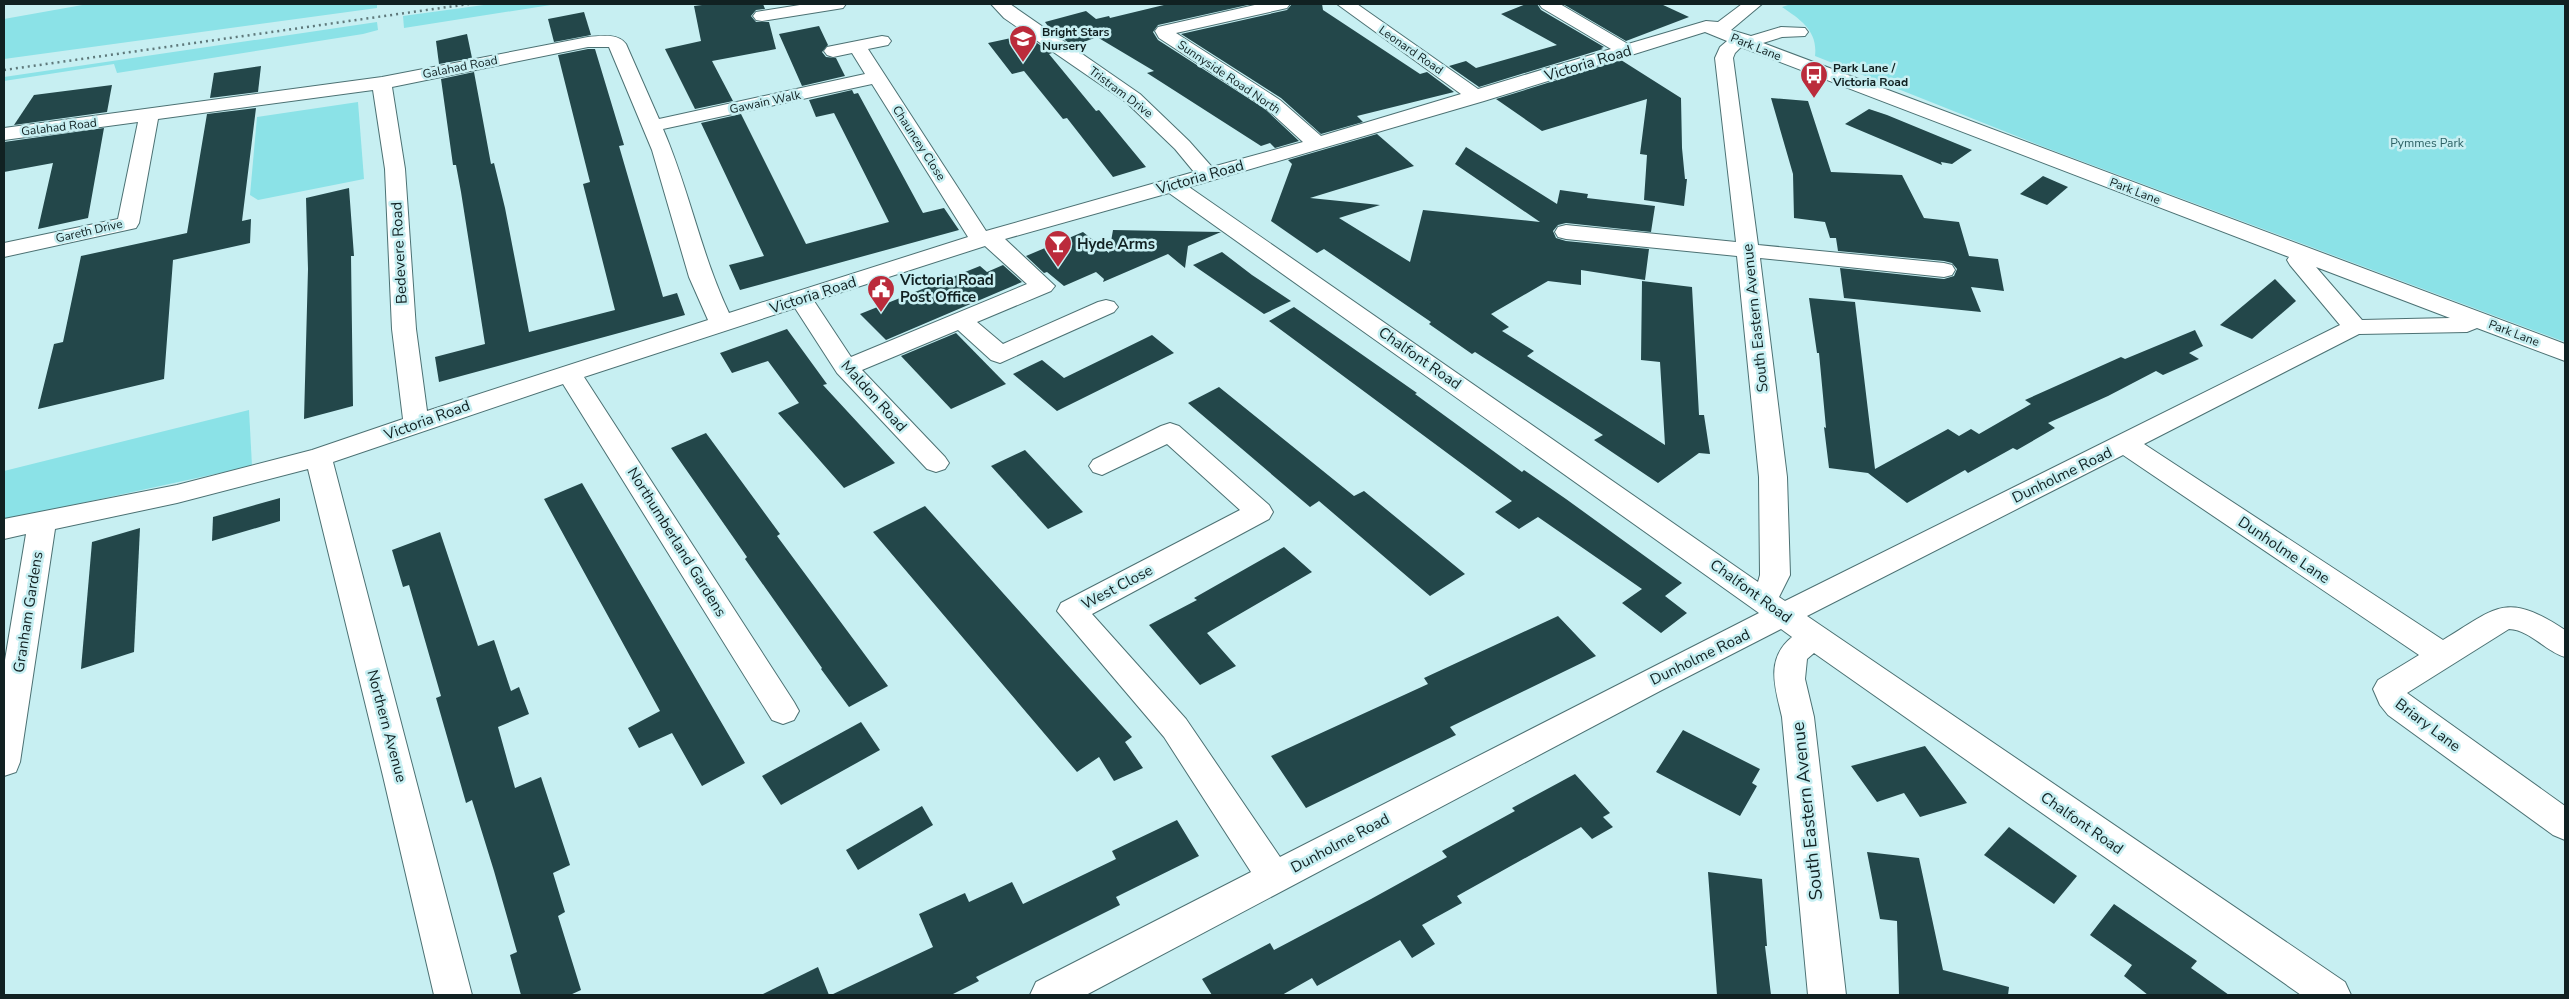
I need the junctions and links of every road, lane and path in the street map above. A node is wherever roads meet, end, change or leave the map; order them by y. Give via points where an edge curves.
1 (837, 4) edge
2 (1000, 4) edge
3 (1281, 4) edge
4 (1346, 4) edge
5 (1548, 4) edge
6 (1749, 4) edge
7 (1753, 4) edge
8 (762, 16) dead end
9 (1706, 26) junction
10 (1799, 32) dead end
11 (882, 41) dead end
12 (1738, 41) junction
13 (857, 46) junction
14 (833, 51) dead end
15 (1627, 51) junction
16 (877, 77) junction
17 (382, 83) junction
18 (1477, 97) junction
19 (149, 116) junction
20 (652, 126) junction
21 (4, 134) edge
22 (1317, 144) junction
23 (1207, 174) junction
24 (1171, 184) junction
25 (1566, 232) dead end
26 (985, 239) junction
27 (4, 250) edge
28 (1747, 250) junction
29 (2304, 255) junction
30 (1944, 270) dead end
31 (801, 299) junction
32 (1106, 307) dead end
33 (2472, 317) junction
34 (962, 320) junction
35 (722, 325) junction
36 (2355, 327) junction
37 (2565, 353) edge
38 (846, 368) junction
39 (570, 374) junction
40 (417, 424) junction
41 (2126, 444) junction
42 (319, 457) junction
43 (936, 463) dead end
44 (1102, 466) dead end
45 (42, 522) junction
46 (4, 529) edge
47 (1772, 606) junction
48 (1813, 636) junction
49 (2565, 645) edge
50 (2442, 655) junction
51 (783, 711) dead end
52 (4, 762) edge
53 (2565, 825) edge
54 (1274, 877) junction
55 (453, 995) edge
56 (1049, 995) edge
57 (1827, 995) edge
58 (2332, 995) edge

1 - 8 street
2 - 23 street, Tristram Drive via 1132,98 1182,145
3 - 22 street, Sunnyside Road North via 1164,31 1273,104
4 - 18 street, Leonard Road
5 - 15 street
6 - 9 street, Victoria Road via 1709,19
7 - 9 street, Victoria Road via 1722,28
9 - 12 street, Park Lane
9 - 15 street, Victoria Road
10 - 12 street via 1781,32 1752,41
11 - 13 street
12 - 28 street, South Eastern Avenue via 1726,50 1724,68
12 - 29 street, Park Lane
13 - 14 street
13 - 16 street, Chauncey Close
15 - 18 street, Victoria Road
16 - 20 street, Gawain Walk
16 - 26 street, Chauncey Close
17 - 19 street, Galahad Road
17 - 20 street, Galahad Road via 588,42 609,41 617,44
17 - 40 street, Bedevere Road via 395,166 400,286
18 - 22 street, Victoria Road
19 - 21 street, Galahad Road
19 - 27 street, Gareth Drive via 128,223
20 - 35 street, Galahad Road via 700,277
22 - 23 street, Victoria Road
23 - 24 street, Victoria Road
24 - 26 street, Victoria Road
24 - 47 street, Chalfont Road
25 - 28 street
26 - 31 street, Victoria Road
26 - 34 street, Chauncey Close via 1043,286
28 - 30 street
28 - 47 street, South Eastern Avenue via 1772,477 1776,550
29 - 33 street, Park Lane
29 - 36 street via 2298,260
31 - 35 street, Victoria Road
31 - 38 street, Maldon Road
32 - 34 street via 1000,355
33 - 36 street, Dunholme Road via 2466,325
33 - 37 street, Park Lane
34 - 38 street
35 - 39 street, Victoria Road
36 - 41 street, Dunholme Road
38 - 43 street, Maldon Road
39 - 40 street, Victoria Road
39 - 51 street, Northumberland Gardens
40 - 42 street, Victoria Road
41 - 47 street, Dunholme Road via 1906,551
41 - 50 street, Dunholme Lane
42 - 45 street, Victoria Road via 177,494
42 - 55 street, Northern Avenue
44 - 54 street, West Close via 1170,432 1259,512 1072,610 1175,728
45 - 46 street, Victoria Road
45 - 52 street, Granham Gardens
47 - 48 street, Chalfont Road
47 - 54 street, Dunholme Road via 1640,687
48 - 57 street, South Eastern Avenue via 1792,654 1789,679 1798,717
48 - 58 street, Chalfont Road
49 - 50 street, Briary Lane via 2527,622 2504,617
50 - 53 street, Briary Lane via 2389,689 2391,696 2399,706
54 - 56 street, Dunholme Road

